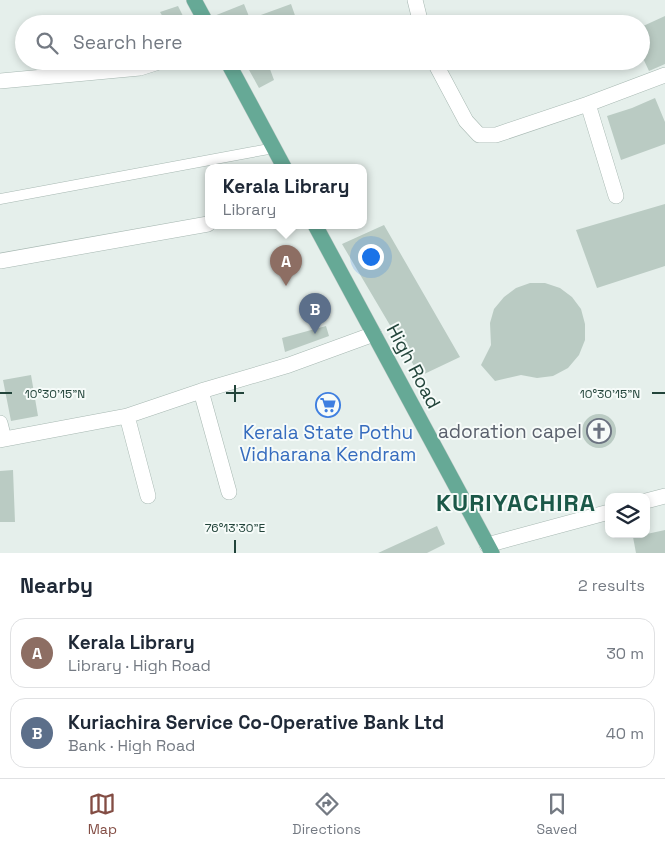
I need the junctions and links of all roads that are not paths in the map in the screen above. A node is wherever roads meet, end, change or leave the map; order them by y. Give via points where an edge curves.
1 (415, 0) edge
2 (199, 1) edge
3 (204, 15) edge
4 (419, 15) edge
5 (118, 70) edge
6 (232, 70) edge
7 (439, 70) edge
8 (665, 75) edge
9 (0, 81) edge
10 (588, 104) junction
11 (274, 148) junction
12 (282, 164) edge
13 (616, 196) dead end
14 (0, 199) edge
15 (205, 225) edge
16 (317, 229) edge
17 (0, 261) edge
18 (374, 334) junction
19 (201, 391) junction
20 (127, 416) junction
21 (0, 423) edge
22 (2, 439) edge
23 (230, 492) dead end
24 (148, 496) dead end
25 (665, 496) edge
26 (650, 500) edge
27 (605, 513) edge
28 (490, 549) edge

1 - 4 street
2 - 3 main road
5 - 9 street
6 - 11 main road
7 - 10 street via 466,121 478,135 496,135
8 - 10 street
10 - 13 street
11 - 12 main road
11 - 14 lane
15 - 17 street
16 - 18 main road, High Road
18 - 19 street via 289,365
18 - 28 main road, High Road
19 - 20 street
19 - 23 street
20 - 22 street
20 - 24 street
21 - 22 street
25 - 26 street
27 - 28 street

